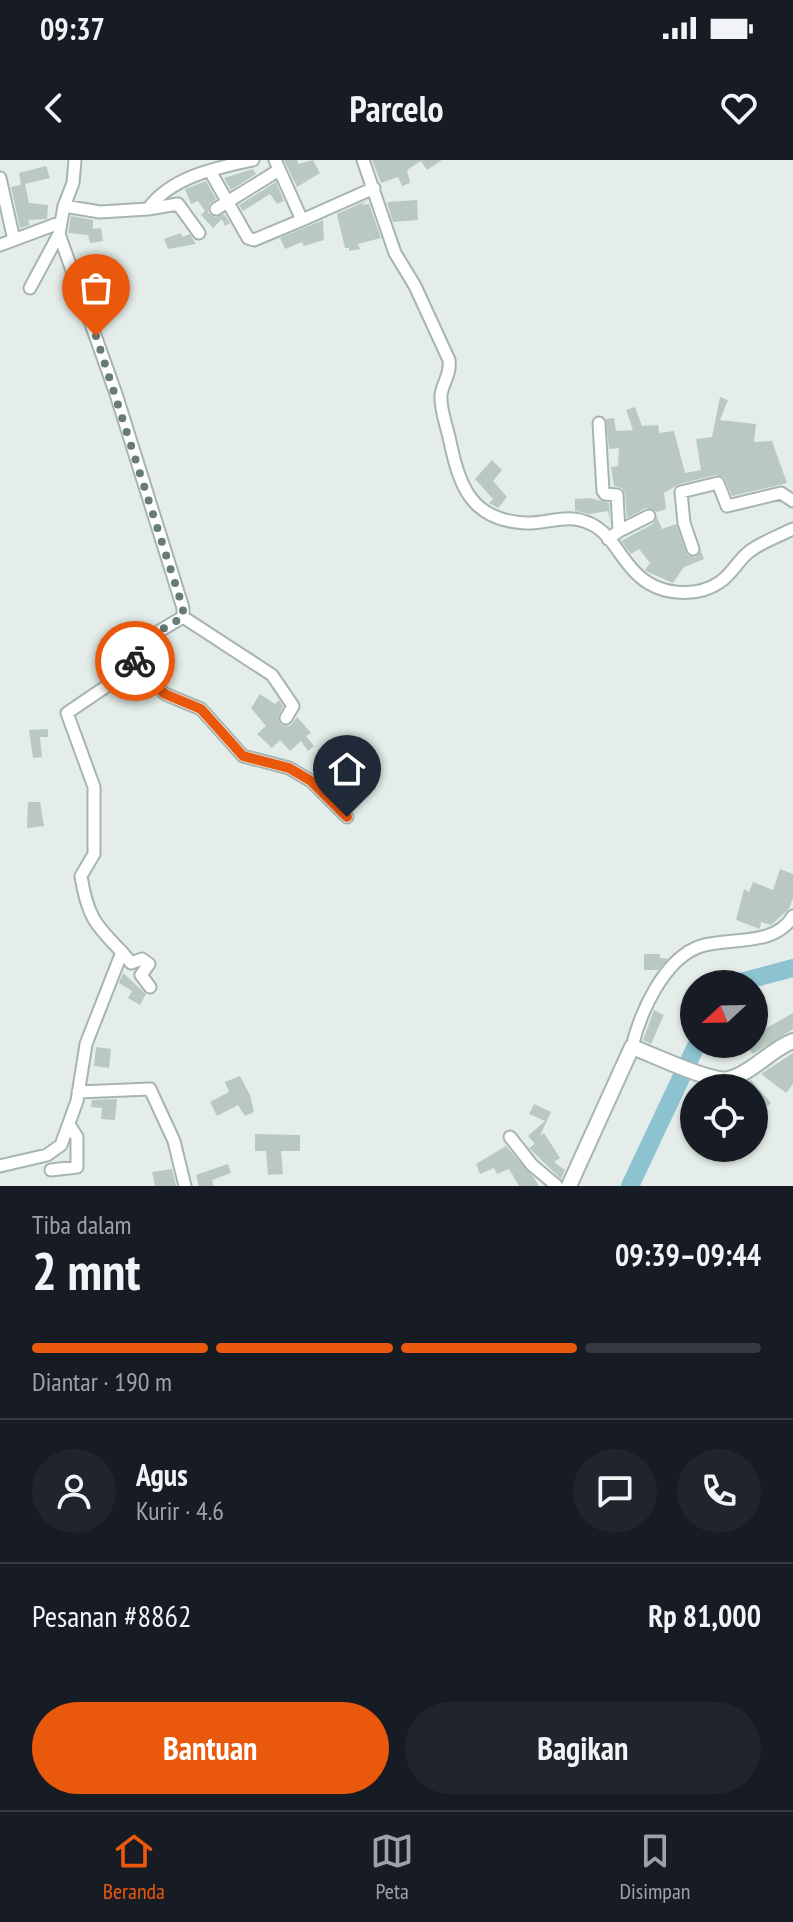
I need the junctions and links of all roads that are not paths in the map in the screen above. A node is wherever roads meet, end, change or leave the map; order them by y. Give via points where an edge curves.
1 (75, 160) edge
2 (253, 160) edge
3 (363, 160) edge
4 (277, 165) edge
5 (210, 171) junction
6 (0, 178) edge
7 (374, 188) junction
8 (229, 202) junction
9 (64, 206) junction
10 (148, 209) junction
11 (216, 209) dead end
12 (302, 220) junction
13 (59, 229) junction
14 (199, 233) dead end
15 (14, 240) junction
16 (0, 245) edge
17 (30, 288) dead end
18 (599, 423) dead end
19 (793, 501) edge
20 (649, 516) dead end
21 (793, 529) edge
22 (619, 531) junction
23 (608, 539) junction
24 (693, 549) dead end
25 (183, 617) junction
26 (135, 667) junction
27 (286, 718) dead end
28 (347, 817) dead end
29 (793, 916) edge
30 (122, 952) junction
31 (150, 987) dead end
32 (793, 1041) edge
33 (632, 1047) junction
34 (78, 1092) junction
35 (70, 1126) junction
36 (510, 1137) dead end
37 (0, 1166) edge
38 (51, 1170) dead end
39 (185, 1186) edge
40 (557, 1186) edge
41 (569, 1186) edge

1 - 9 street
2 - 5 street
3 - 7 street
4 - 8 street
4 - 12 street
5 - 8 street
5 - 10 street via 162,191
6 - 15 street
7 - 12 street
7 - 23 street via 395,253 449,360 442,411 454,464 474,504 500,520 536,523 564,517 589,522
8 - 11 street
8 - 12 street via 250,240
9 - 10 street via 100,212
9 - 13 street
10 - 14 street via 178,204
13 - 15 street
13 - 17 street
13 - 25 street via 116,394
15 - 16 street
18 - 22 street via 603,491 617,495
19 - 24 street via 781,493 727,506 718,483 681,492
20 - 22 street
21 - 23 street via 748,552 723,580 695,592 668,591 648,583
22 - 23 street
25 - 26 street via 136,645
25 - 27 street via 279,680 293,706
26 - 28 street via 165,694 201,709 243,756 289,768 311,781
26 - 30 street via 67,713 94,787 95,846 81,876 85,900 98,930
29 - 33 street via 773,934 700,946 681,957 644,1011
30 - 31 street via 131,963 142,959 149,964 141,976
30 - 34 street via 86,1044
32 - 33 street via 729,1079
33 - 41 street
34 - 35 street
34 - 39 street via 150,1089 174,1141
35 - 37 street via 61,1145 47,1155
35 - 38 street via 77,1137 77,1167
36 - 40 street

